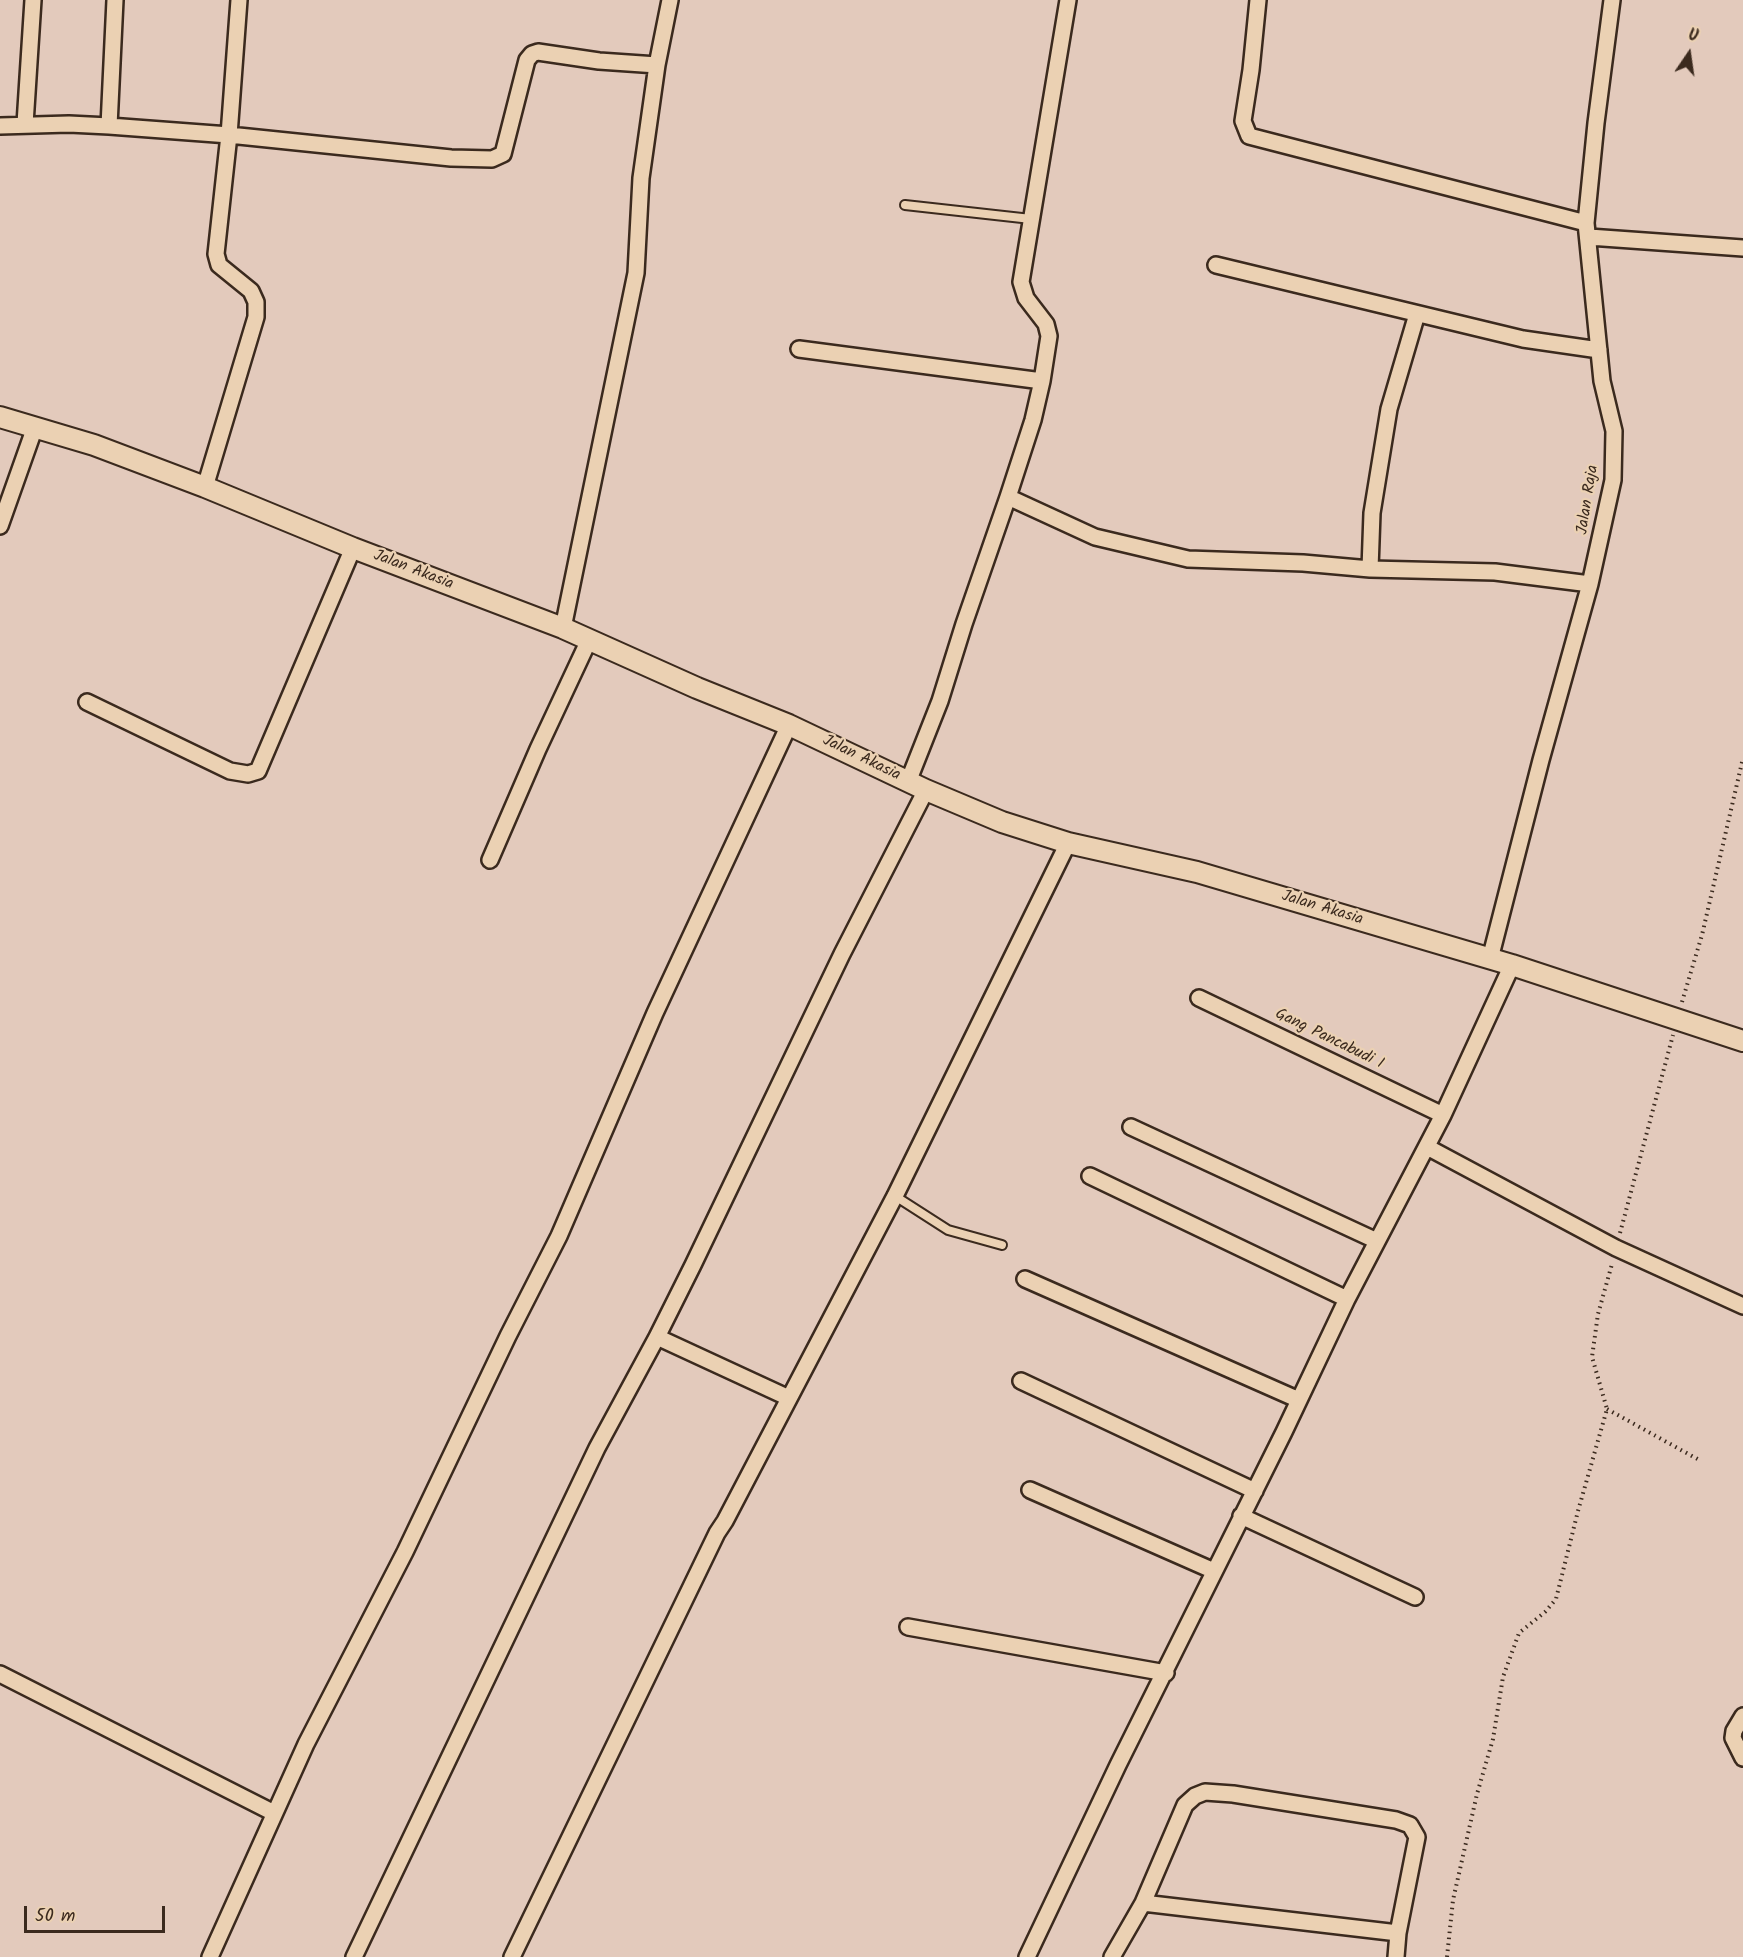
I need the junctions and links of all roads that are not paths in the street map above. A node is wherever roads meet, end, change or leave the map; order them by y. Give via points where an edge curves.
1 (33, 0) edge
2 (115, 0) edge
3 (239, 0) edge
4 (670, 0) edge
5 (1068, 0) edge
6 (1258, 0) edge
7 (1612, 0) edge
8 (657, 65) junction
9 (25, 124) junction
10 (0, 126) edge
11 (109, 126) junction
12 (229, 135) junction
13 (905, 205) dead end
14 (1031, 219) junction
15 (1587, 230) junction
16 (1743, 248) edge
17 (1216, 265) dead end
18 (1417, 314) junction
19 (799, 349) dead end
20 (1599, 350) junction
21 (1042, 381) junction
22 (0, 417) edge
23 (35, 427) junction
24 (205, 487) junction
25 (1008, 497) junction
26 (0, 526) edge
27 (353, 548) junction
28 (1370, 569) junction
29 (1590, 584) junction
30 (563, 628) junction
31 (590, 640) junction
32 (87, 702) dead end
33 (789, 725) junction
34 (908, 782) junction
35 (926, 790) junction
36 (1068, 843) junction
37 (490, 860) dead end
38 (1490, 959) junction
39 (1512, 965) junction
40 (1200, 998) dead end
41 (1743, 1041) edge
42 (1443, 1115) junction
43 (1131, 1126) dead end
44 (1427, 1147) junction
45 (1090, 1176) dead end
46 (896, 1196) junction
47 (1377, 1241) junction
48 (1002, 1245) dead end
49 (1025, 1279) dead end
50 (1347, 1299) junction
51 (1743, 1306) edge
52 (657, 1337) junction
53 (1021, 1381) dead end
54 (789, 1398) junction
55 (1299, 1400) junction
56 (1030, 1490) dead end
57 (1255, 1491) junction
58 (1241, 1516) junction
59 (1214, 1571) junction
60 (1415, 1598) dead end
61 (908, 1627) dead end
62 (1166, 1673) junction
63 (0, 1674) edge
64 (1743, 1716) edge
65 (1743, 1758) edge
66 (274, 1813) junction
67 (1143, 1903) junction
68 (1398, 1933) junction
69 (210, 1957) edge
70 (354, 1957) edge
71 (512, 1957) edge
72 (1028, 1957) edge
73 (1112, 1957) edge
74 (1396, 1957) edge

1 - 9 street
2 - 11 street
3 - 12 street
4 - 8 street
5 - 14 street
6 - 15 street via 1243,121 1249,136
7 - 15 street, Jalan Raja
8 - 12 street via 532,54 527,60 503,154 492,159
8 - 30 street via 641,178 636,273
9 - 10 street
9 - 11 street
11 - 12 street
12 - 24 street via 216,254 219,265 251,291 256,317
13 - 14 lane
14 - 21 street via 1021,282 1049,336
15 - 16 street
15 - 20 street, Jalan Raja
17 - 18 street
18 - 20 street via 1523,339
18 - 28 street via 1389,408 1372,513
19 - 21 street
20 - 29 street, Jalan Raja via 1614,431 1613,480
21 - 25 street
22 - 23 street, Jalan Akasia
23 - 24 street, Jalan Akasia
23 - 26 street
24 - 27 street, Jalan Akasia
25 - 28 street via 1095,537 1188,559
25 - 34 street via 940,700
27 - 30 street, Jalan Akasia
27 - 32 street via 258,771 230,771
28 - 29 street via 1495,572
29 - 38 street, Jalan Raja
30 - 31 street, Jalan Akasia
31 - 33 street, Jalan Akasia
31 - 37 street
33 - 34 street, Jalan Akasia
33 - 66 street via 665,992 559,1236
34 - 35 street, Jalan Akasia
35 - 36 street, Jalan Akasia via 1002,822
35 - 52 street
36 - 38 street, Jalan Akasia via 1197,872
36 - 46 street
38 - 39 street, Jalan Akasia
39 - 41 street, Jalan Akasia
39 - 42 street
40 - 42 street, Gang Pancabudi I
42 - 44 street
43 - 47 street
44 - 47 street
44 - 51 street via 1616,1248
45 - 50 street
46 - 48 lane via 948,1230
46 - 54 street
47 - 50 street
49 - 55 street
50 - 55 street
52 - 54 street
52 - 70 street via 592,1458
53 - 57 street
54 - 71 street via 717,1533
55 - 57 street
56 - 59 street
57 - 58 street
58 - 59 street
58 - 60 street
59 - 62 street
61 - 62 street
62 - 72 street
63 - 66 street
64 - 65 street via 1733,1738
66 - 69 street
67 - 68 street
67 - 68 street via 1185,1805 1205,1792 1233,1794 1410,1825 1418,1837
67 - 73 street
68 - 74 street

